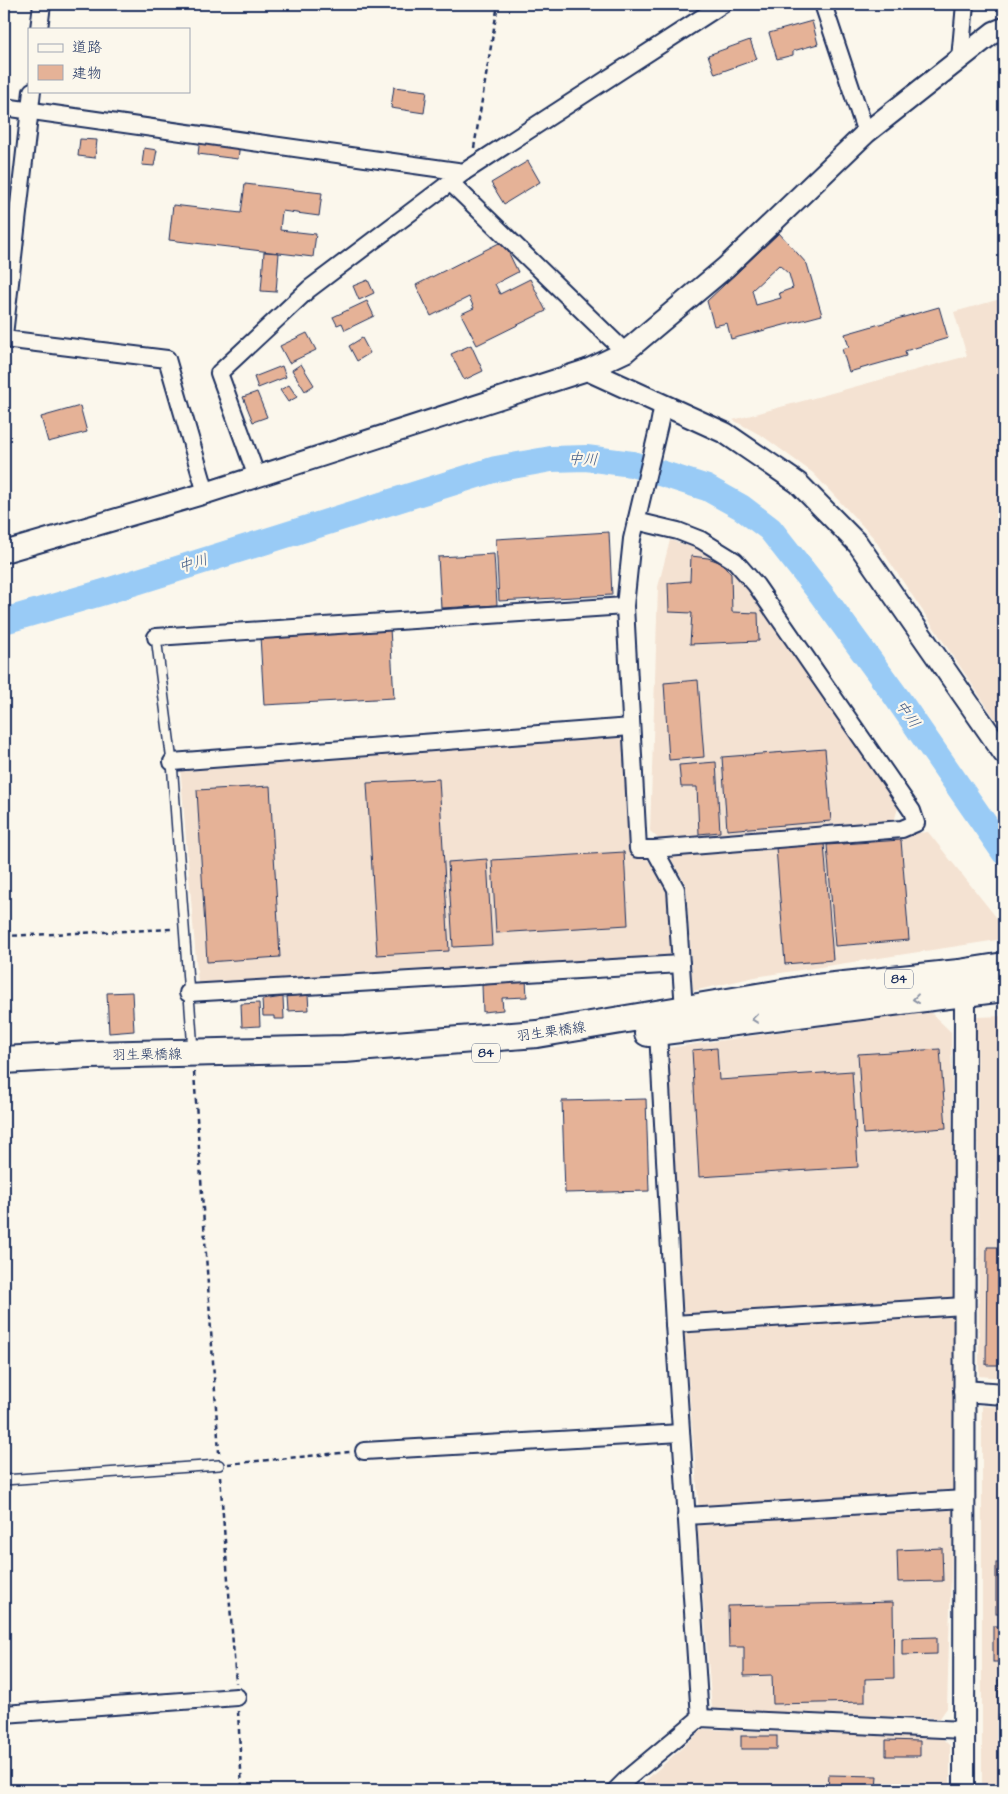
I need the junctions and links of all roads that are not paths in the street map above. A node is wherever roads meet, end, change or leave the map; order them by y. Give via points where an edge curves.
1 (42, 4) edge
2 (723, 4) edge
3 (823, 4) edge
4 (965, 4) edge
5 (39, 28) edge
6 (1004, 28) edge
7 (960, 59) junction
8 (32, 92) edge
9 (4, 107) edge
10 (30, 110) junction
11 (866, 133) junction
12 (467, 169) junction
13 (451, 183) junction
14 (4, 335) edge
15 (4, 339) edge
16 (625, 352) junction
17 (587, 370) junction
18 (663, 404) junction
19 (257, 477) junction
20 (206, 493) junction
21 (636, 521) junction
22 (4, 552) edge
23 (625, 606) junction
24 (156, 637) joint
25 (631, 727) junction
26 (1004, 754) edge
27 (172, 762) junction
28 (654, 849) junction
29 (681, 964) junction
30 (1004, 966) edge
31 (962, 983) junction
32 (1004, 988) edge
33 (188, 993) junction
34 (684, 1010) junction
35 (658, 1032) junction
36 (4, 1060) edge
37 (194, 1060) junction
38 (4, 1076) edge
39 (964, 1306) junction
40 (674, 1324) junction
41 (964, 1391) junction
42 (1004, 1394) edge
43 (681, 1433) junction
44 (364, 1451) road end
45 (220, 1465) road end
46 (4, 1480) edge
47 (964, 1499) junction
48 (686, 1516) junction
49 (237, 1697) road end
50 (4, 1714) edge
51 (700, 1718) junction
52 (964, 1730) junction
53 (616, 1790) edge
54 (964, 1790) edge

1 - 5 street
2 - 12 street
3 - 11 street
4 - 7 street
6 - 7 street
7 - 11 street
8 - 10 street
9 - 10 street
10 - 12 street
10 - 14 street
11 - 16 street via 726,267
12 - 13 street
13 - 16 street
13 - 19 street via 309,289 219,373
15 - 20 street via 167,359
16 - 17 street
17 - 18 street
17 - 19 street
18 - 21 street
18 - 26 street via 725,434 798,483 858,544
19 - 20 street
20 - 22 street
21 - 23 street
21 - 28 street via 702,540 735,561 756,585 912,811 916,822 902,829
23 - 24 street
23 - 25 street
24 - 27 lane
25 - 27 street
25 - 28 street via 638,849
27 - 33 lane
28 - 29 street via 676,889
29 - 33 street
29 - 34 street
30 - 31 main road, 羽生栗橋線 / 84
31 - 32 main road, 羽生栗橋線 / 84
31 - 34 main road, 羽生栗橋線 / 84 via 806,990
31 -> 35 main road, 羽生栗橋線 / 84
31 - 39 street
33 - 37 lane
34 - 37 main road, 羽生栗橋線 / 84 via 537,1034
35 - 37 main road, 羽生栗橋線 / 84 via 515,1051 347,1064
35 - 40 street
36 - 37 main road, 羽生栗橋線 / 84 via 90,1056
37 - 38 main road, 羽生栗橋線 / 84
39 - 40 street
39 - 41 street
40 - 43 street
41 - 42 street
41 - 47 street
43 - 44 street
43 - 48 street
45 - 46 lane
47 - 48 street
47 - 52 street
48 - 51 street
49 - 50 street
51 - 52 street
51 - 53 street
52 - 54 street

